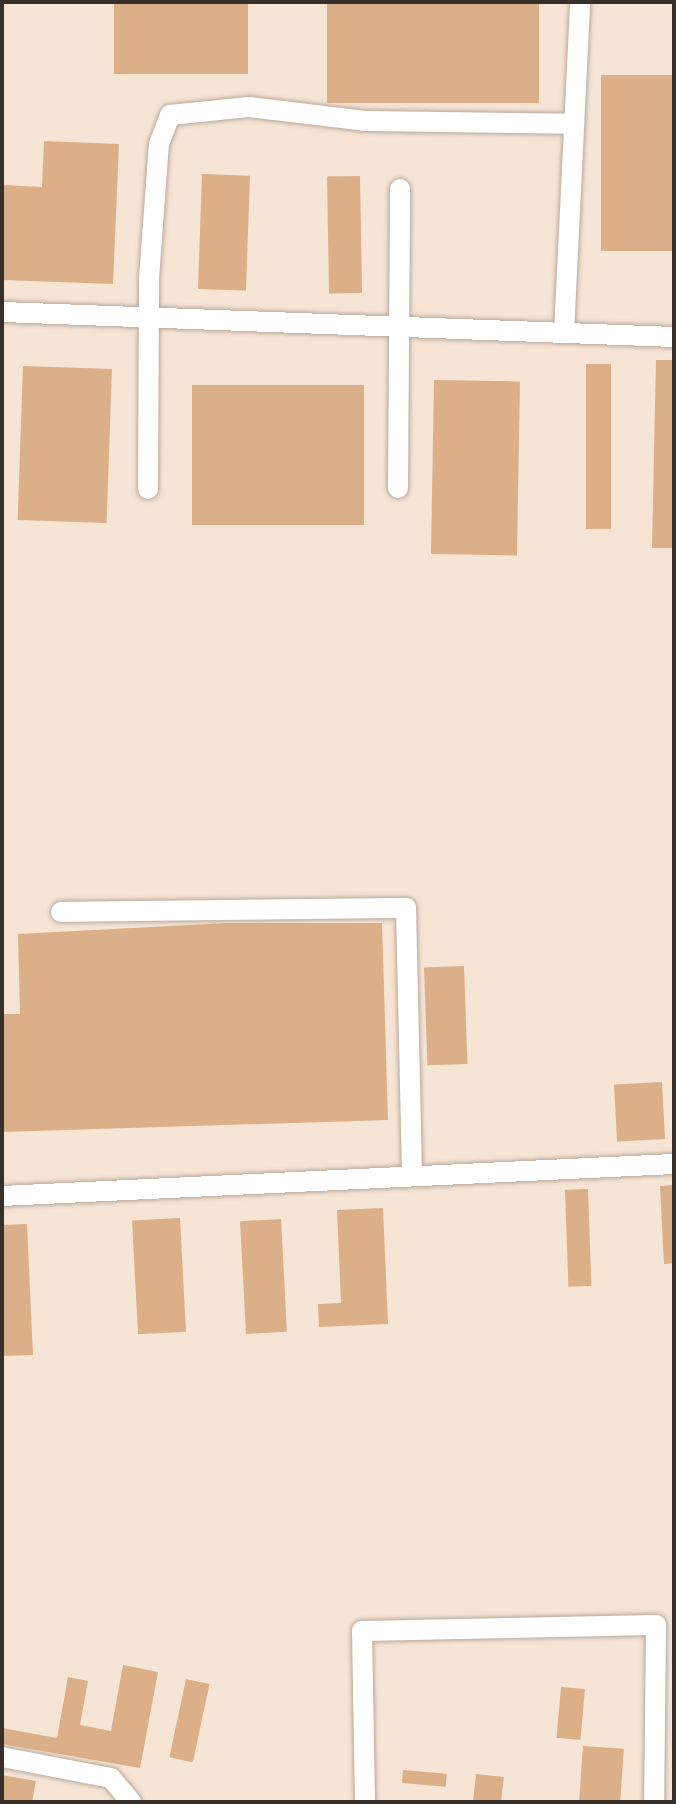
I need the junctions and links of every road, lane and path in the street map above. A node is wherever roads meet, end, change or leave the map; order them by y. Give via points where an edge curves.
1 (580, 2) edge
2 (572, 124) junction
3 (400, 189) dead end
4 (2, 312) edge
5 (151, 319) junction
6 (401, 327) junction
7 (564, 333) junction
8 (674, 337) edge
9 (398, 488) dead end
10 (148, 489) dead end
11 (61, 912) dead end
12 (674, 1164) edge
13 (412, 1173) junction
14 (2, 1196) edge
15 (2, 1757) edge
16 (131, 1802) edge
17 (365, 1802) edge
18 (654, 1802) edge

1 - 2 street
2 - 5 street via 182,109 170,115 159,144
2 - 7 street
3 - 6 street
4 - 5 street
5 - 6 street
5 - 10 street
6 - 7 street
6 - 9 street
7 - 8 street
11 - 13 street via 406,908
12 - 13 street
13 - 14 street
15 - 16 street via 111,1778
17 - 18 street via 362,1631 656,1625

